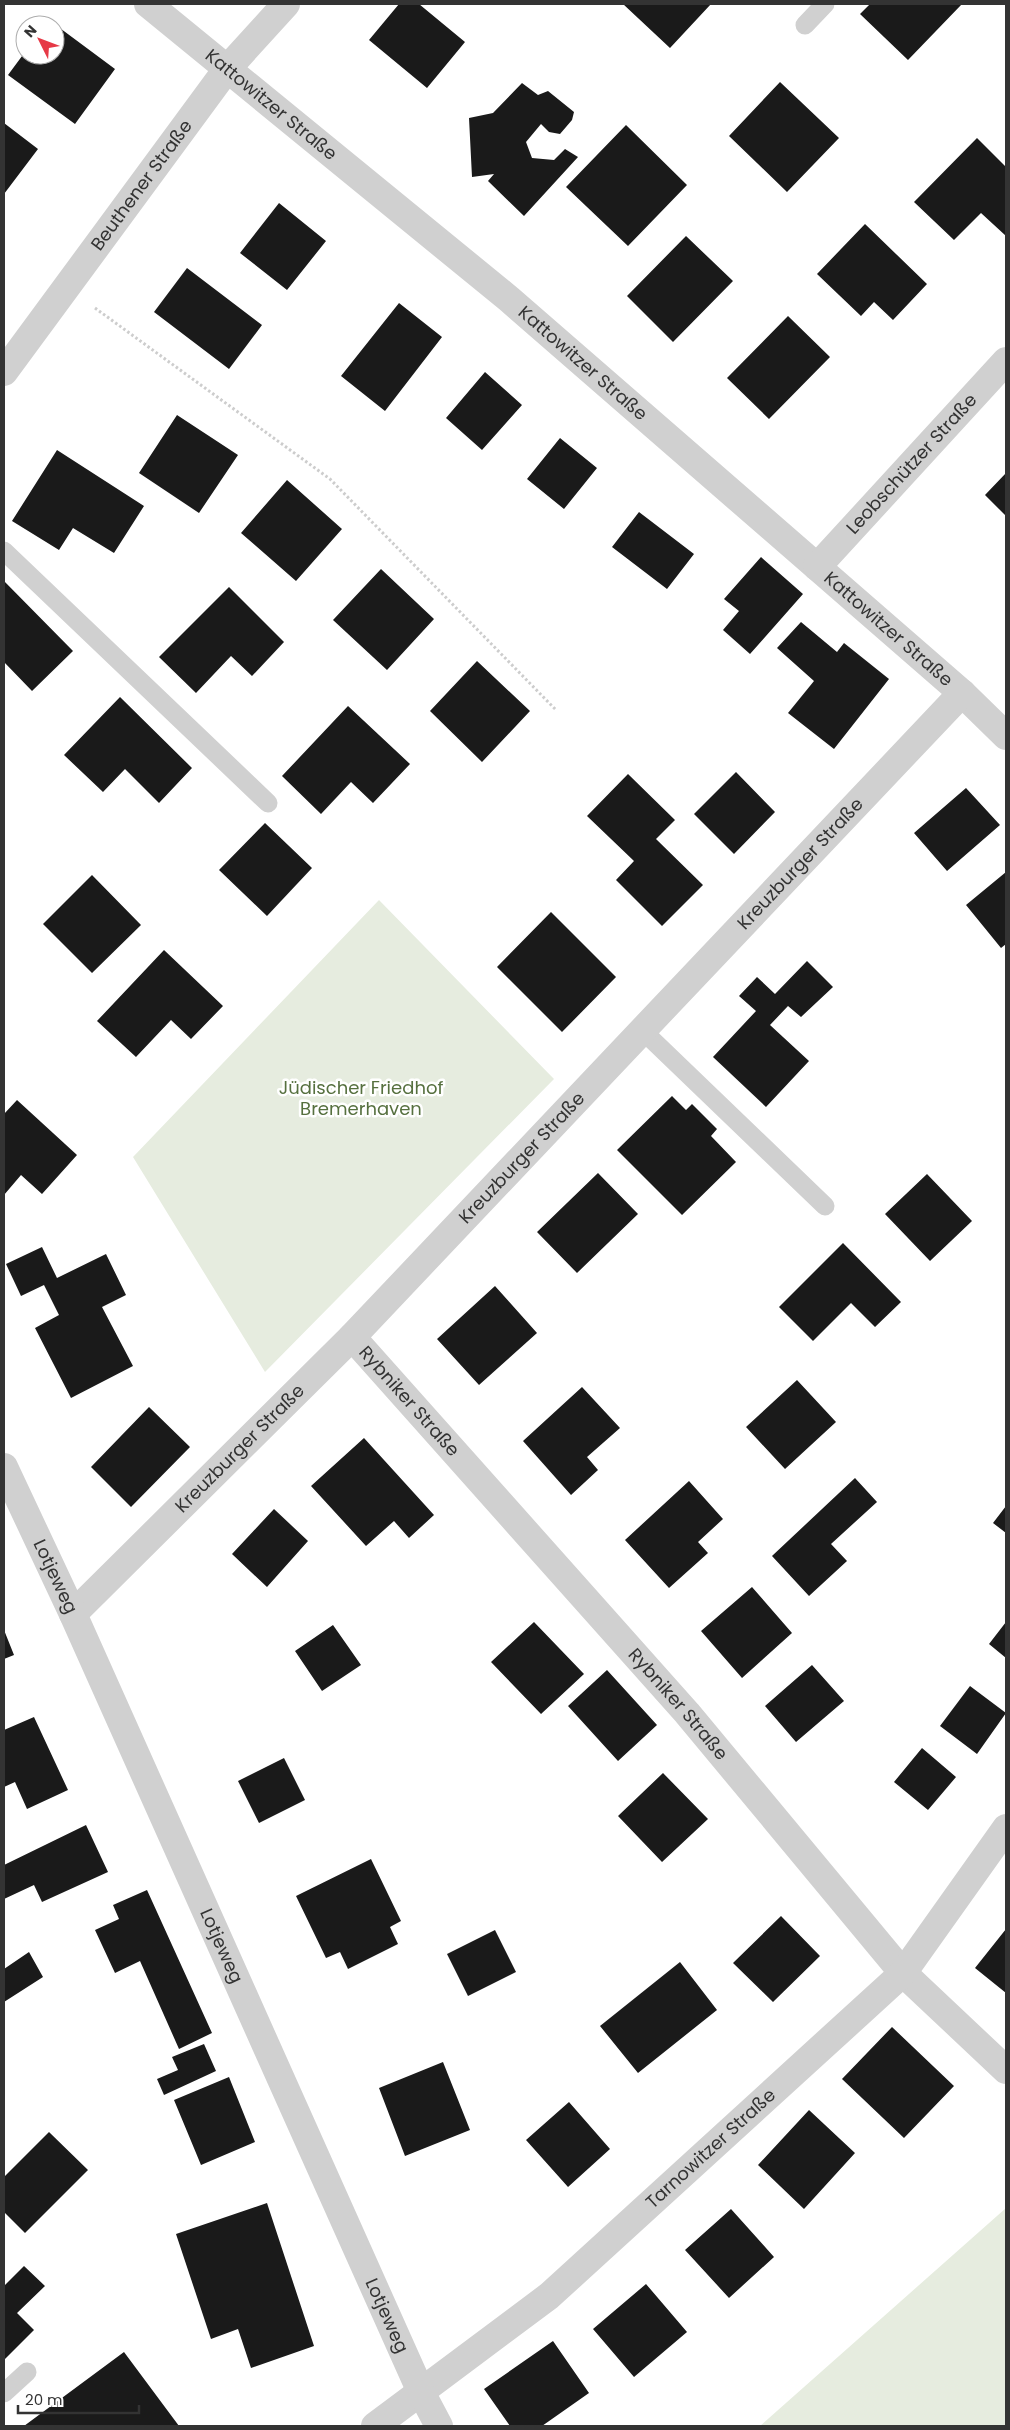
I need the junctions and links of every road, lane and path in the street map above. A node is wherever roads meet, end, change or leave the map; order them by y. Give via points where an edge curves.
1 (148, 4) edge
2 (286, 4) edge
3 (826, 4) edge
4 (805, 25) dead end
5 (227, 69) junction
6 (67, 287) junction
7 (1006, 362) edge
8 (4, 372) edge
9 (4, 552) edge
10 (817, 566) junction
11 (962, 693) junction
12 (556, 710) dead end
13 (1006, 736) edge
14 (268, 803) dead end
15 (642, 1031) junction
16 (825, 1206) dead end
17 (352, 1337) junction
18 (4, 1467) edge
19 (73, 1614) junction
20 (1006, 1828) edge
21 (902, 1973) junction
22 (1006, 2070) edge
23 (27, 2372) dead end
24 (421, 2392) junction
25 (4, 2393) edge
26 (375, 2426) edge
27 (439, 2426) edge

1 - 5 street, Kattowitzer Straße
2 - 5 street, Beuthener Straße
3 - 4 lane
5 - 6 street, Beuthener Straße
5 - 10 street, Kattowitzer Straße via 509,299
6 - 8 street, Beuthener Straße
6 - 12 path via 330,479
7 - 10 street, Leobschützer Straße
9 - 14 lane
10 - 11 street, Kattowitzer Straße
11 - 13 street, Kattowitzer Straße
11 - 15 street, Kreuzburger Straße
15 - 16 lane
15 - 17 street, Kreuzburger Straße
17 - 19 street, Kreuzburger Straße
17 - 21 street, Rybniker Straße via 687,1713
18 - 19 street, Lotjeweg
19 - 24 street, Lotjeweg
20 - 21 street, Tarnowitzer Straße
21 - 22 street, Rybniker Straße
21 - 24 street, Tarnowitzer Straße via 549,2296
23 - 25 lane
24 - 26 street, Tarnowitzer Straße
24 - 27 street, Lotjeweg

